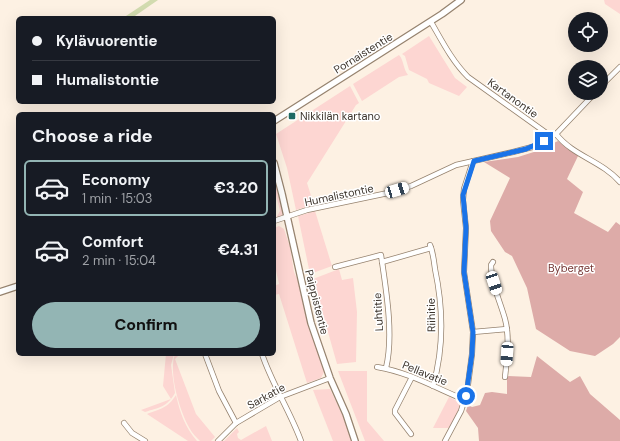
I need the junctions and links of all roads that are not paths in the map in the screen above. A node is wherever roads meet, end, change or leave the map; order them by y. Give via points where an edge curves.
1 (461, 0) edge
2 (431, 22) junction
3 (620, 67) edge
4 (608, 79) edge
5 (588, 100) edge
6 (276, 120) edge
7 (554, 135) junction
8 (474, 161) junction
9 (276, 171) edge
10 (620, 182) edge
11 (288, 217) junction
12 (276, 220) edge
13 (382, 262) junction
14 (493, 262) dead end
15 (335, 268) dead end
16 (16, 287) edge
17 (0, 292) edge
18 (507, 329) junction
19 (473, 332) junction
20 (205, 356) edge
21 (263, 356) edge
22 (377, 367) dead end
23 (386, 368) junction
24 (412, 377) junction
25 (330, 378) junction
26 (505, 378) dead end
27 (433, 386) junction
28 (280, 397) junction
29 (465, 400) junction
30 (124, 423) dead end
31 (236, 423) junction
32 (411, 434) dead end
33 (145, 441) edge
34 (218, 441) edge
35 (301, 441) edge
36 (355, 441) edge
37 (445, 441) edge

1 - 2 street, Pornaistentie
2 - 6 street, Pornaistentie
2 - 7 street, Kartanontie via 447,50 468,77
3 - 4 street
5 - 7 street
7 - 8 street, Humalistontie via 526,149
7 - 10 street, Kartanontie via 602,166
8 - 11 street, Humalistontie via 456,165 406,188 307,210
8 - 19 street via 464,189 463,200 466,228 465,276
9 - 11 street, Paippistentie
11 - 12 street, Humalistontie
11 - 25 street, Paippistentie via 311,323
13 - 15 street, Luhtitie via 381,255
13 - 23 street, Luhtitie via 389,312
13 - 27 street, Riihitie via 431,246 440,294 441,332
14 - 18 street via 492,277
16 - 17 street
18 - 19 street
18 - 26 street
19 - 29 street via 472,360
20 - 31 street
21 - 28 street
22 - 23 street, Pellavatie
23 - 24 street, Pellavatie
24 - 27 street, Pellavatie
24 - 32 street via 395,410
25 - 28 street, Sarkatie
25 - 36 street, Paippistentie
27 - 29 street, Pellavatie
28 - 31 street, Sarkatie
28 - 35 street
29 - 37 street
30 - 33 street
31 - 34 street, Sarkatie

